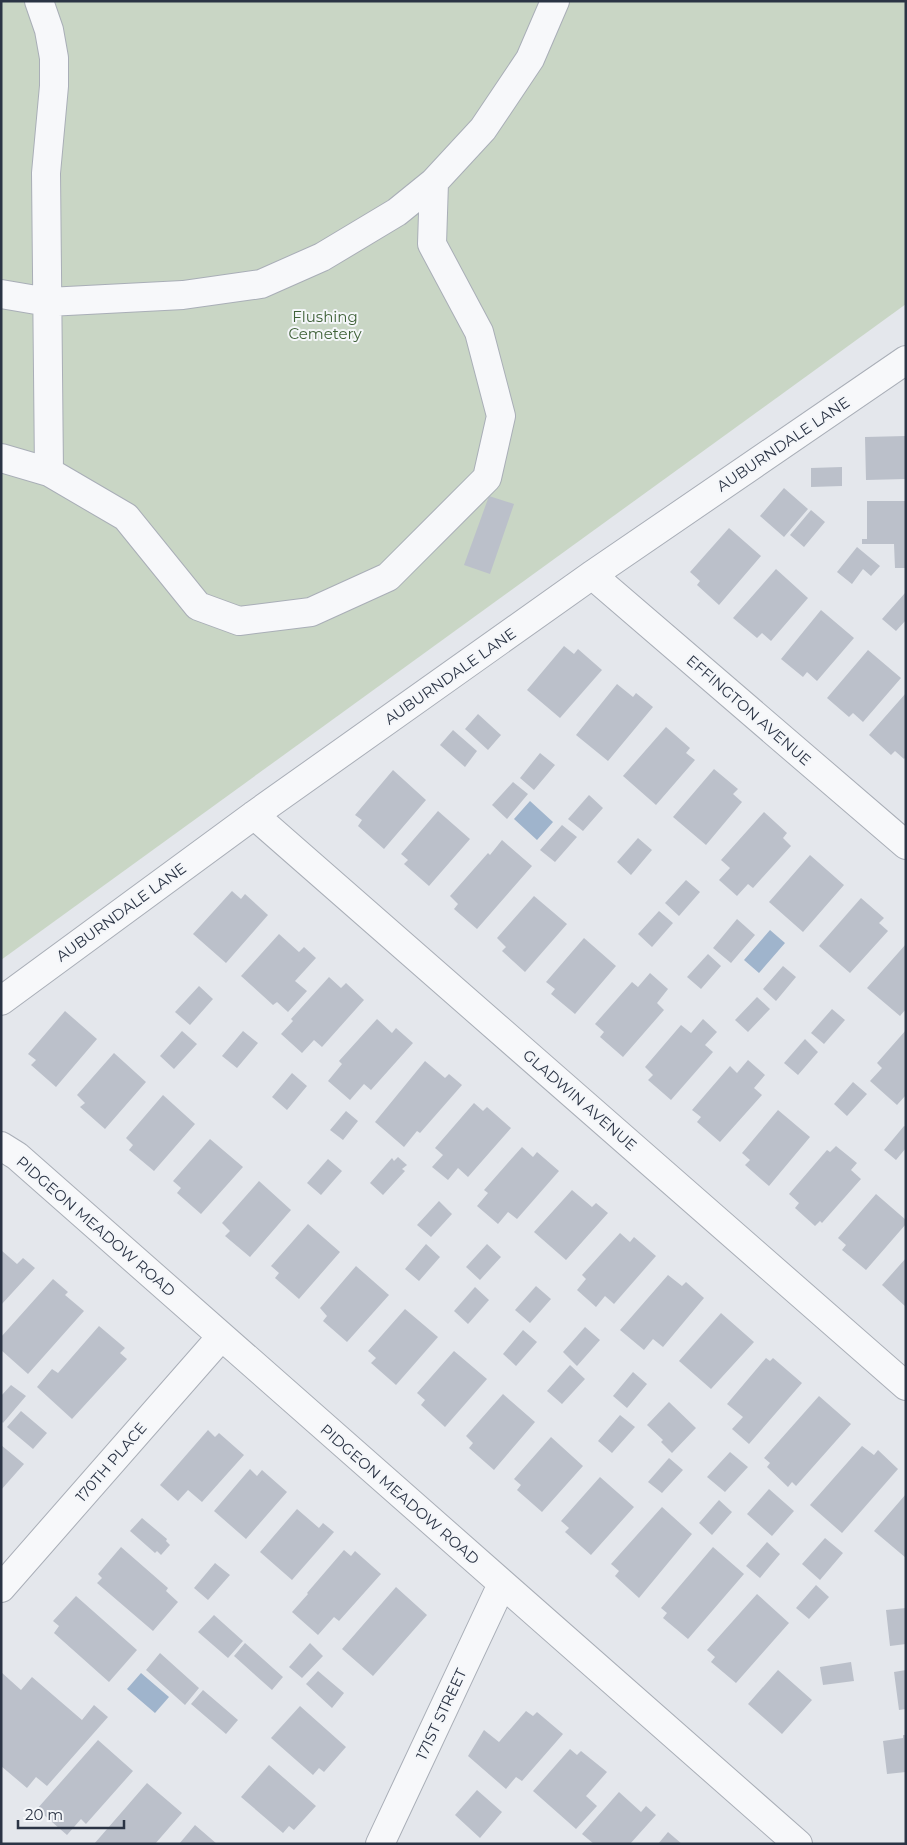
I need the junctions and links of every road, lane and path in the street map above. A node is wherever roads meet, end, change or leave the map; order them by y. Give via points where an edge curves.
1 (39, 1) edge
2 (555, 1) edge
3 (434, 182) junction
4 (1, 294) edge
5 (48, 302) junction
6 (906, 360) edge
7 (1, 458) edge
8 (49, 472) junction
9 (592, 575) junction
10 (254, 815) junction
11 (906, 845) edge
12 (1, 1001) edge
13 (1, 1146) edge
14 (221, 1336) junction
15 (906, 1386) edge
16 (502, 1584) junction
17 (1, 1588) edge
18 (380, 1844) edge
19 (798, 1844) edge

1 - 5 street via 54,58 46,173
2 - 3 street via 530,59 494,113
3 - 5 street via 397,212 322,257 261,284 183,295
3 - 8 street via 432,244 479,332 501,416 487,478 388,577 311,612 239,621 198,606 126,517
4 - 5 street
5 - 8 street
6 - 9 street, AUBURNDALE LANE
7 - 8 street
9 - 10 street, AUBURNDALE LANE
9 - 11 street, EFFINGTON AVENUE
10 - 12 street, AUBURNDALE LANE
10 - 15 street, GLADWIN AVENUE
13 - 14 street, PIDGEON MEADOW ROAD via 17,1156
14 - 16 street, PIDGEON MEADOW ROAD
14 - 17 street, 170TH PLACE
16 - 18 street, 171ST STREET
16 - 19 street, PIDGEON MEADOW ROAD

